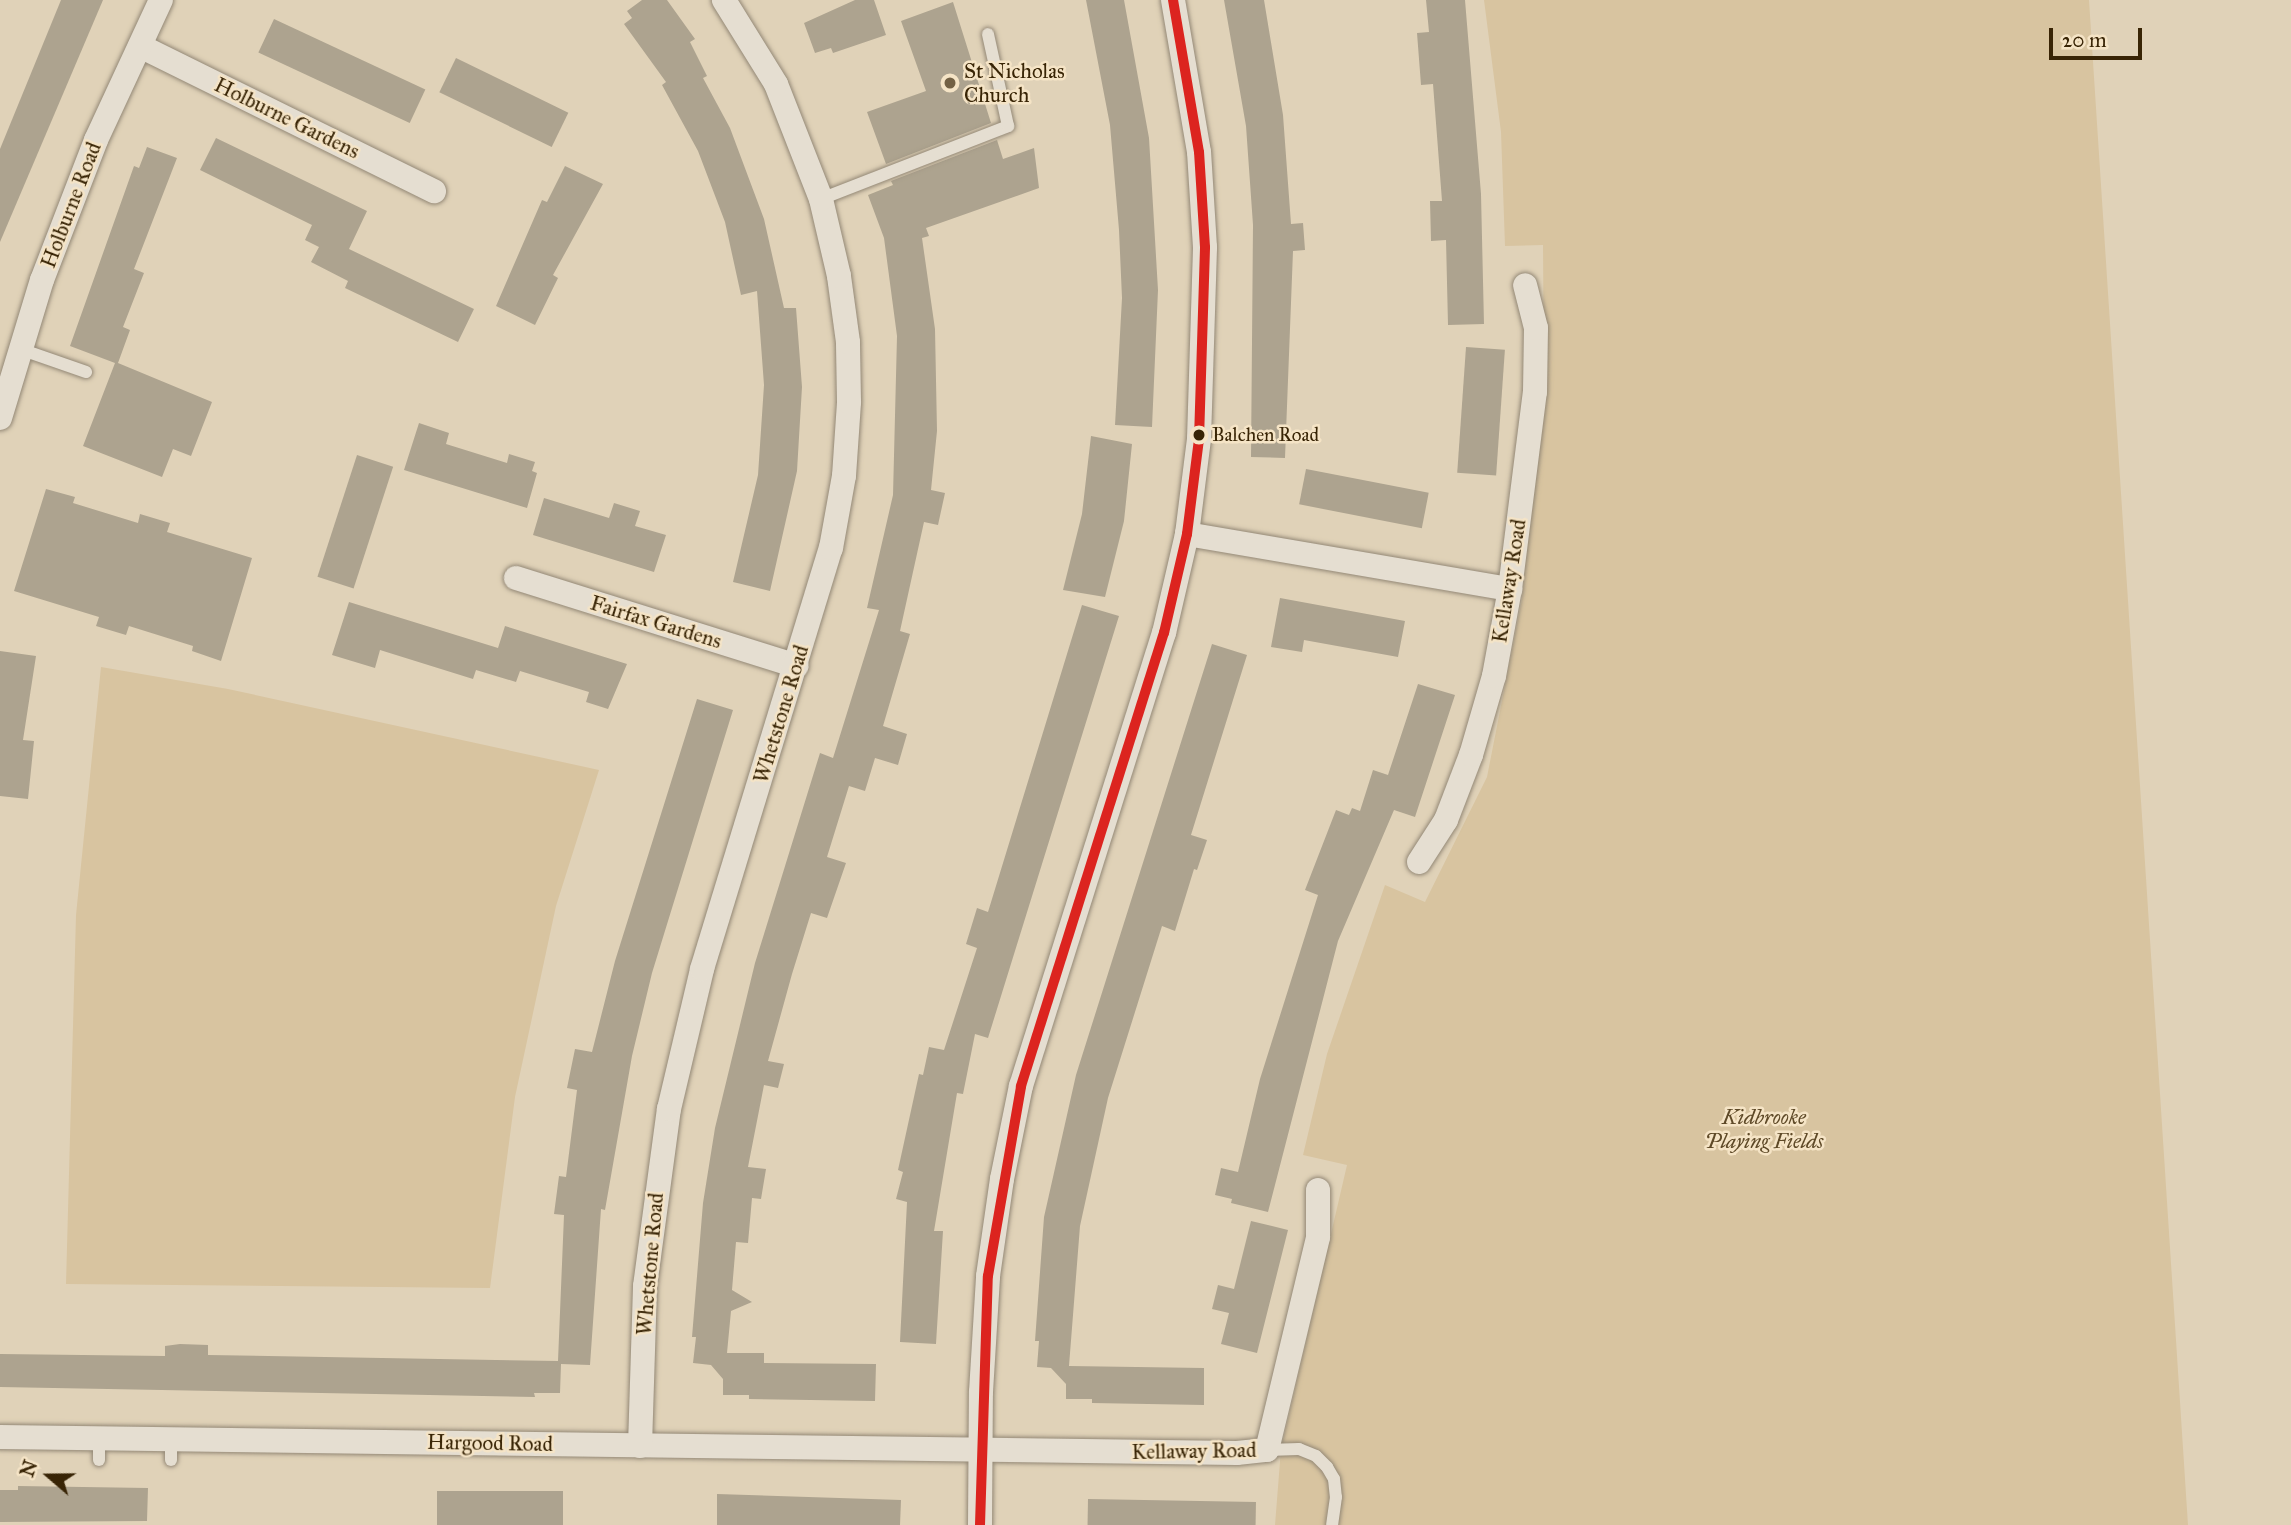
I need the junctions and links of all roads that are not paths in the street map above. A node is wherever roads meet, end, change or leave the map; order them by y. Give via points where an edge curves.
1 (161, 0) edge
2 (724, 0) edge
3 (1173, 0) edge
4 (988, 34) dead end
5 (140, 46) junction
6 (434, 191) dead end
7 (821, 199) junction
8 (1525, 285) dead end
9 (20, 349) junction
10 (86, 372) dead end
11 (0, 418) edge
12 (1187, 534) junction
13 (516, 578) dead end
14 (1510, 589) junction
15 (796, 666) junction
16 (1419, 862) dead end
17 (1318, 1190) dead end
18 (0, 1437) edge
19 (640, 1446) junction
20 (981, 1449) junction
21 (1267, 1450) junction
22 (980, 1525) edge
23 (1332, 1525) edge

1 - 5 street, Holburne Road
2 - 7 street, Whetstone Road via 776,84
3 - 12 street via 1199,152 1205,247 1199,439
4 - 7 lane via 1008,126
5 - 6 street, Holburne Gardens
5 - 9 street, Holburne Road via 96,141
7 - 15 street, Whetstone Road via 843,303 849,402 845,476 831,548
8 - 14 street, Kellaway Road via 1536,328 1535,392
9 - 10 lane
9 - 11 street, Holburne Road
12 - 14 street
12 - 20 street via 1164,633 1021,1086 988,1276
13 - 15 street, Fairfax Gardens
14 - 16 street, Kellaway Road via 1494,676 1471,755 1446,820
15 - 19 street, Whetstone Road via 702,969 668,1110 645,1286
17 - 21 street, Kellaway Road via 1318,1237
18 - 19 street, Hargood Road via 99,1449
19 - 20 street, Hargood Road
20 - 21 street, Kellaway Road
20 - 22 street
21 - 23 lane via 1299,1449 1316,1455 1326,1466 1334,1479 1336,1497

